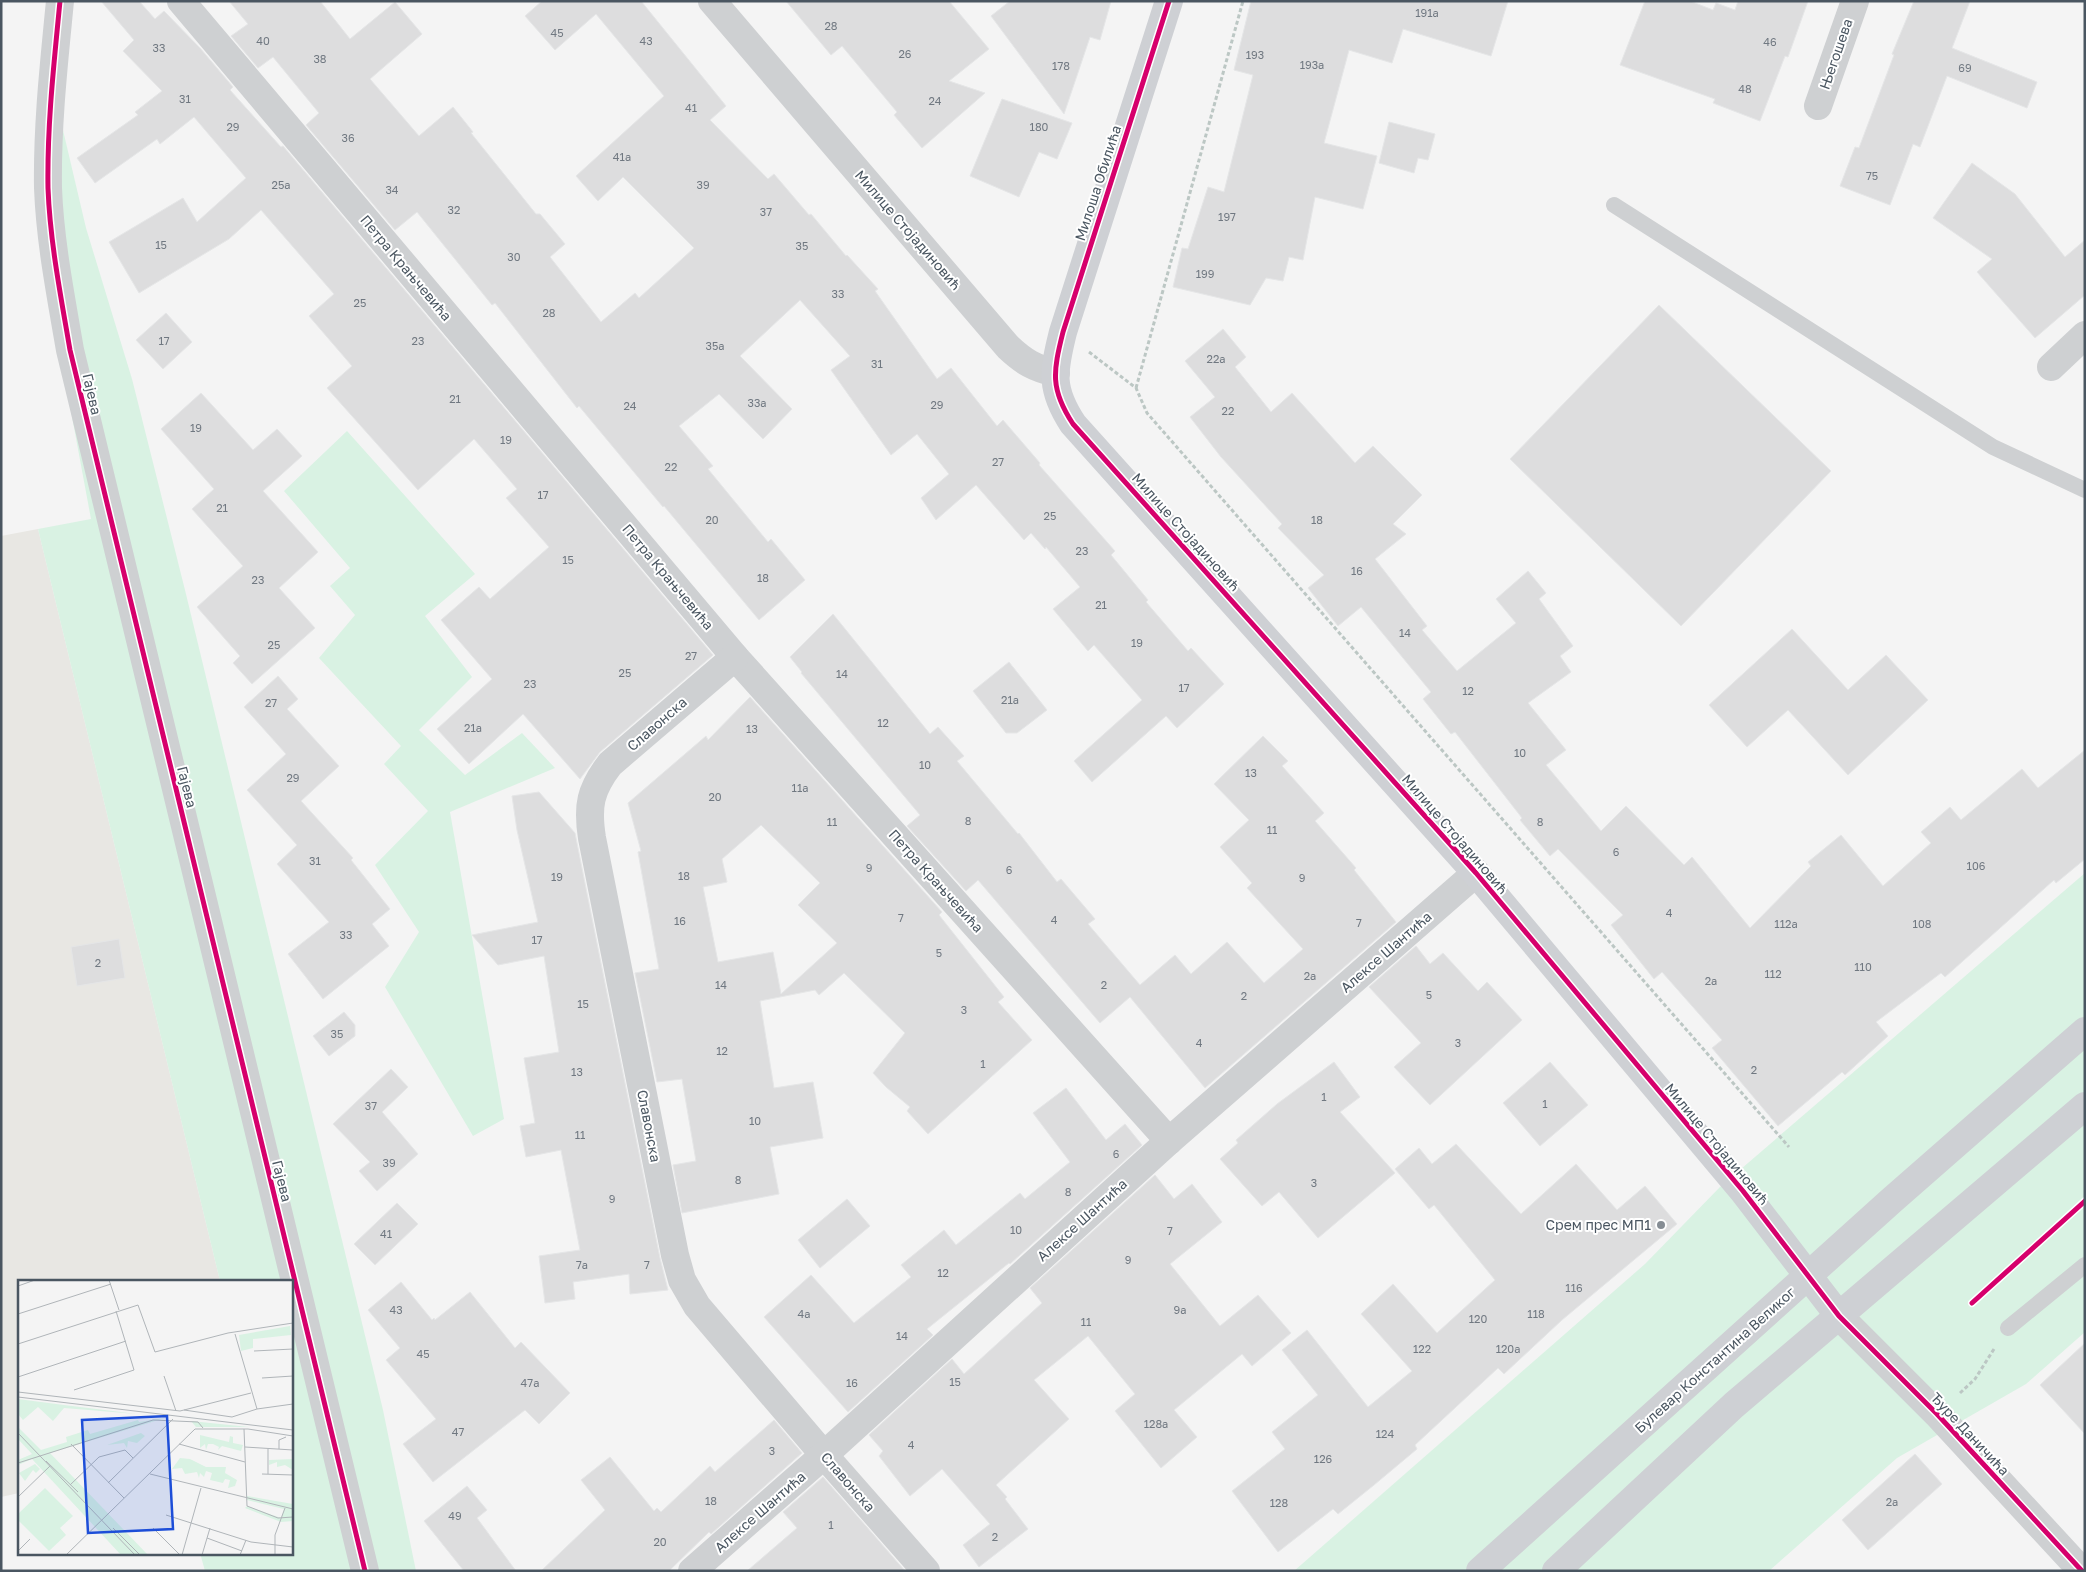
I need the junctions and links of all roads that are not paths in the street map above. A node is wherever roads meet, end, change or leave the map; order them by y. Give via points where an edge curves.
1 (60, 1) edge
2 (180, 1) edge
3 (712, 1) edge
4 (1169, 1) edge
5 (1855, 1) edge
6 (1818, 106) dead end
7 (1614, 205) dead end
8 (2085, 335) edge
9 (2051, 367) dead end
10 (1056, 374) junction
11 (2085, 490) edge
12 (735, 657) junction
13 (1476, 873) junction
14 (2085, 1031) edge
15 (2085, 1106) edge
16 (1169, 1141) junction
17 (2085, 1265) edge
18 (1808, 1276) junction
19 (1839, 1316) junction
20 (2008, 1328) road end
21 (824, 1455) junction
22 (365, 1571) edge
23 (692, 1571) edge
24 (926, 1571) edge
25 (1480, 1571) edge
26 (1556, 1571) edge
27 (2082, 1571) edge

1 - 22 street, Гајева via 49,115 48,189 56,268 70,350
2 - 12 street, Петра Крањчевића
3 - 10 street, Милице Стојадиновић via 1008,347 1024,362
4 - 10 street, Милоша Обилића via 1063,332
5 - 6 street, Његошева
7 - 11 lane via 1993,447
8 - 9 street
10 - 13 street, Милице Стојадиновић via 1056,392 1074,424
12 - 16 street, Петра Крањчевића
12 - 21 street, Славонска via 610,764 592,793 589,820 682,1280 697,1306
13 - 16 street, Алексе Шантића
13 - 18 street, Милице Стојадиновић via 1743,1191
14 - 18 street, Булевар Константина Великог
15 - 19 street
16 - 21 street, Алексе Шантића
17 - 20 lane
18 - 19 street, Милице Стојадиновић
18 - 25 street, Булевар Константина Великог
19 - 26 street via 1734,1406
19 - 27 street, Ђуре Даничића via 1937,1414
21 - 23 street, Алексе Шантића
21 - 24 street, Славонска

